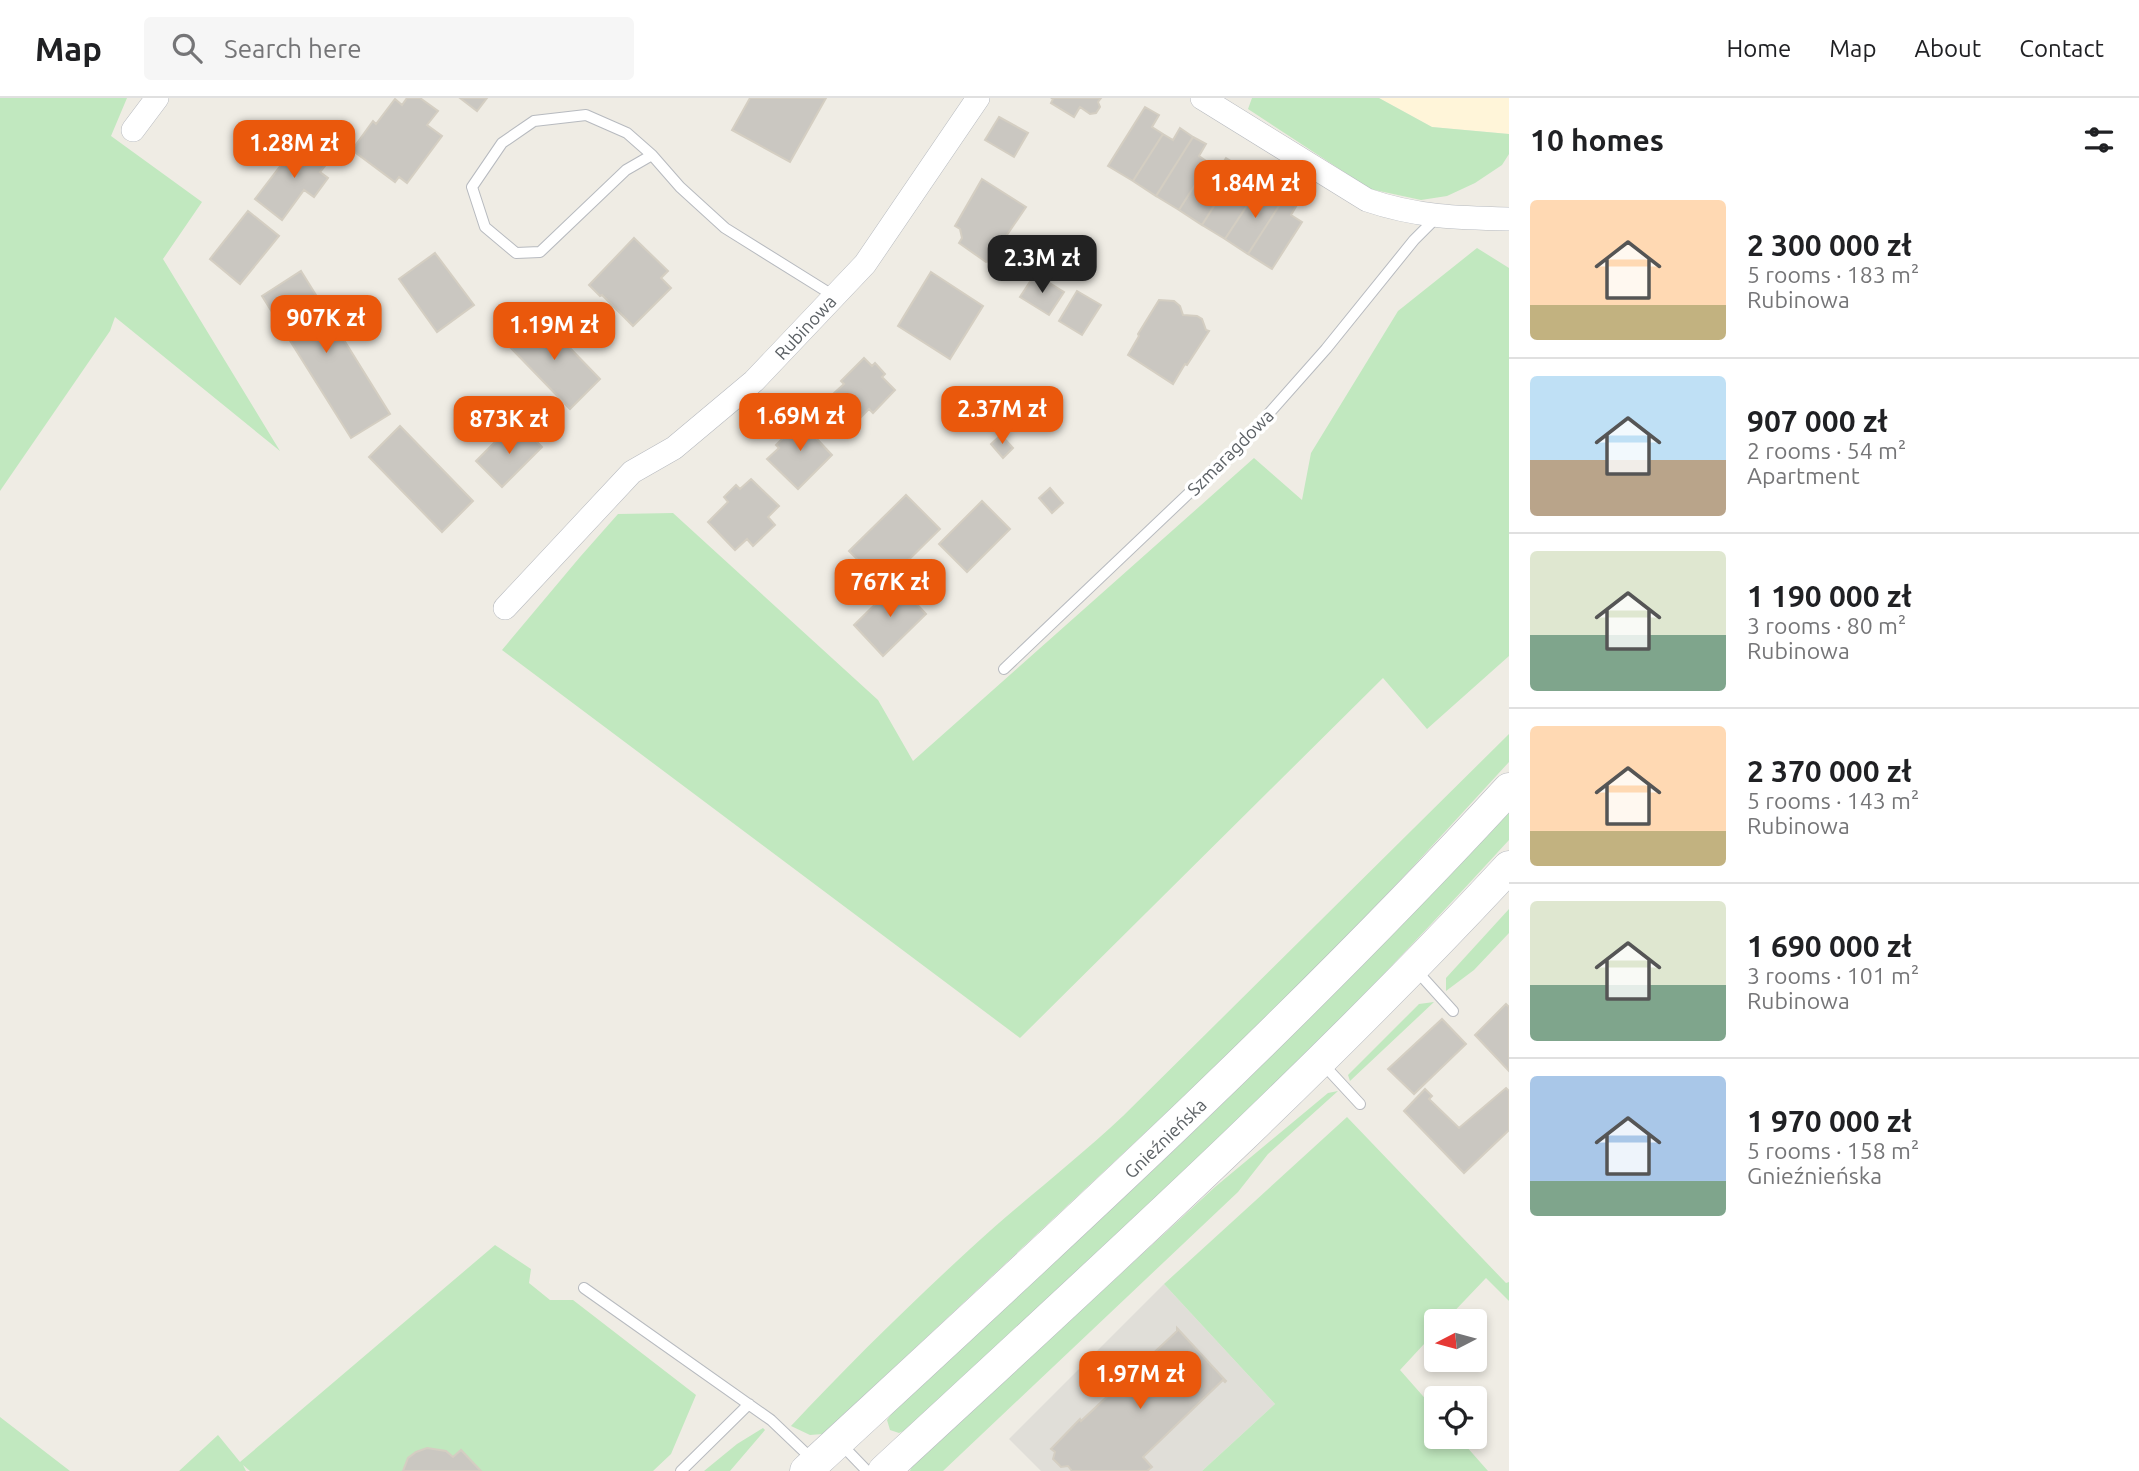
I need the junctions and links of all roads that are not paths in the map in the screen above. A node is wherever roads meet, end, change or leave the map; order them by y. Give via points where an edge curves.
1 (157, 98) edge
2 (978, 98) edge
3 (1202, 98) edge
4 (132, 130) dead end
5 (652, 155) junction
6 (1437, 217) junction
7 (1509, 219) edge
8 (834, 296) junction
9 (505, 608) dead end
10 (1004, 669) dead end
11 (1509, 789) edge
12 (1509, 867) edge
13 (1414, 967) junction
14 (1453, 1011) dead end
15 (1321, 1062) junction
16 (1360, 1104) dead end
17 (584, 1288) dead end
18 (749, 1404) junction
19 (839, 1441) junction
20 (815, 1468) edge
21 (681, 1471) edge
22 (867, 1471) edge
23 (884, 1471) edge

1 - 4 street
2 - 8 street, Rubinowa via 864,264
3 - 6 street via 1367,200
5 - 5 lane via 627,133 586,115 534,121 502,143 471,187 485,227 516,253 540,252 626,170
5 - 8 lane via 725,228
6 - 7 street
6 - 10 lane, Szmaragdowa via 1248,437
8 - 9 street, Rubinowa via 754,381 674,448 632,472
11 - 19 main road, Gnieźnieńska via 1254,1053
12 - 13 main road
13 - 14 lane
13 - 15 main road
15 - 16 lane
15 - 23 main road
17 - 18 lane
18 - 20 lane via 771,1420
18 - 21 lane
19 - 20 main road, Gnieźnieńska
19 - 22 lane

